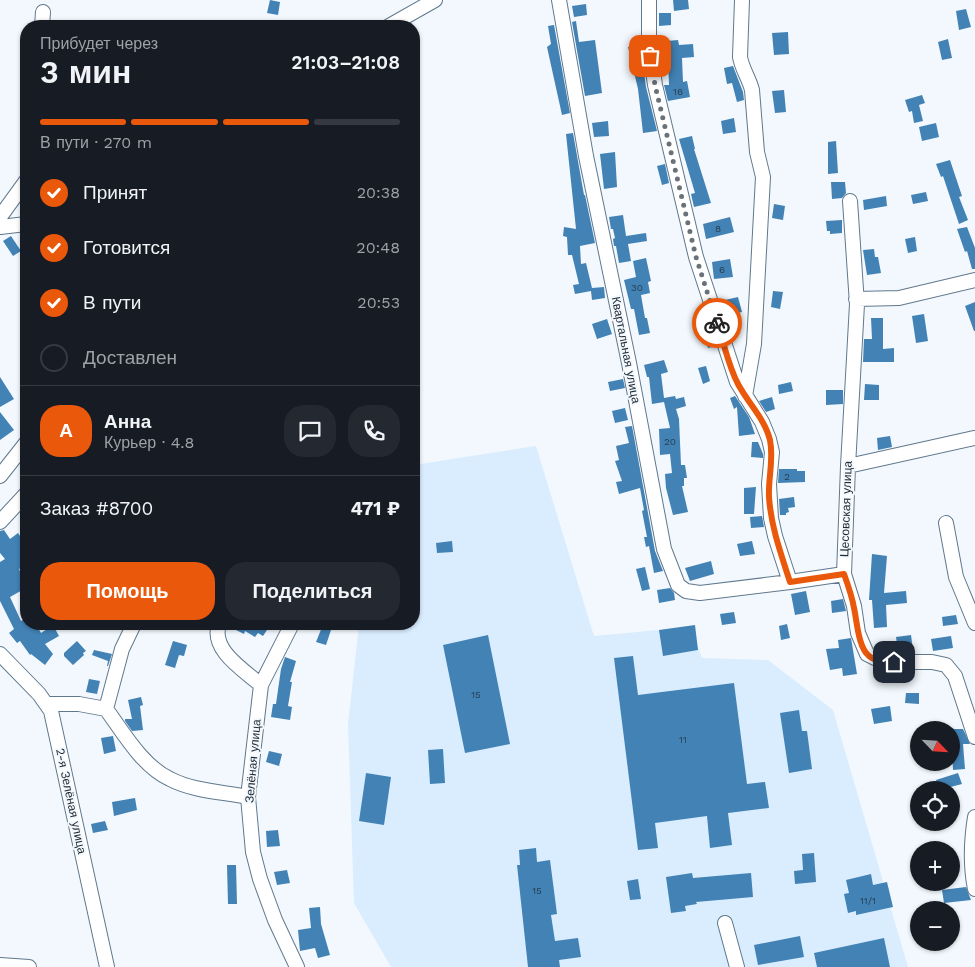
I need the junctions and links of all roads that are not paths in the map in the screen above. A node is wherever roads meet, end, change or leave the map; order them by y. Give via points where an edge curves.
1 (435, 0) edge
2 (559, 0) edge
3 (649, 0) edge
4 (742, 0) edge
5 (43, 12) dead end
6 (42, 20) edge
7 (400, 20) edge
8 (20, 189) edge
9 (850, 200) dead end
10 (0, 217) edge
11 (20, 225) edge
12 (0, 227) edge
13 (975, 280) edge
14 (856, 299) junction
15 (745, 396) junction
16 (974, 438) edge
17 (20, 451) edge
18 (848, 466) junction
19 (0, 476) edge
20 (20, 500) edge
21 (0, 522) edge
22 (946, 523) dead end
23 (844, 574) junction
24 (790, 582) junction
25 (975, 623) edge
26 (131, 630) edge
27 (218, 630) edge
28 (289, 630) edge
29 (0, 654) edge
30 (261, 685) junction
31 (47, 704) junction
32 (106, 709) junction
33 (975, 737) edge
34 (248, 797) junction
35 (975, 817) edge
36 (975, 889) edge
37 (725, 923) dead end
38 (0, 965) edge
39 (29, 967) edge
40 (107, 967) edge
41 (297, 967) edge
42 (737, 967) edge

1 - 7 street
2 - 24 street, Квартальная улица via 586,156 664,549 676,580 682,589 696,593
3 - 15 street via 649,42 655,85 696,257 734,375
4 - 15 street via 741,66 752,90 757,152 763,178 754,344
5 - 6 street
8 - 10 street
9 - 14 street, Цесовская улица
11 - 12 street
13 - 14 street via 899,298
14 - 18 street, Цесовская улица
15 - 24 street via 769,439 772,452 769,484 771,518
16 - 18 street
17 - 19 street
18 - 23 street, Цесовская улица
20 - 21 street
22 - 25 street via 956,577
23 - 24 street, Квартальная улица
23 - 33 street, Цесовская улица via 866,654 883,662 932,662 946,666 954,676
26 - 32 street
27 - 30 street via 221,647
28 - 30 street
29 - 31 street, 2-я Зелёная улица
30 - 34 street, Зелёная улица
31 - 32 street via 79,704
31 - 40 street, 2-я Зелёная улица via 54,719
32 - 34 street via 142,756 161,774 178,783
34 - 41 street, Зелёная улица via 253,852 260,879
35 - 36 street via 971,864
37 - 42 street
38 - 39 street

